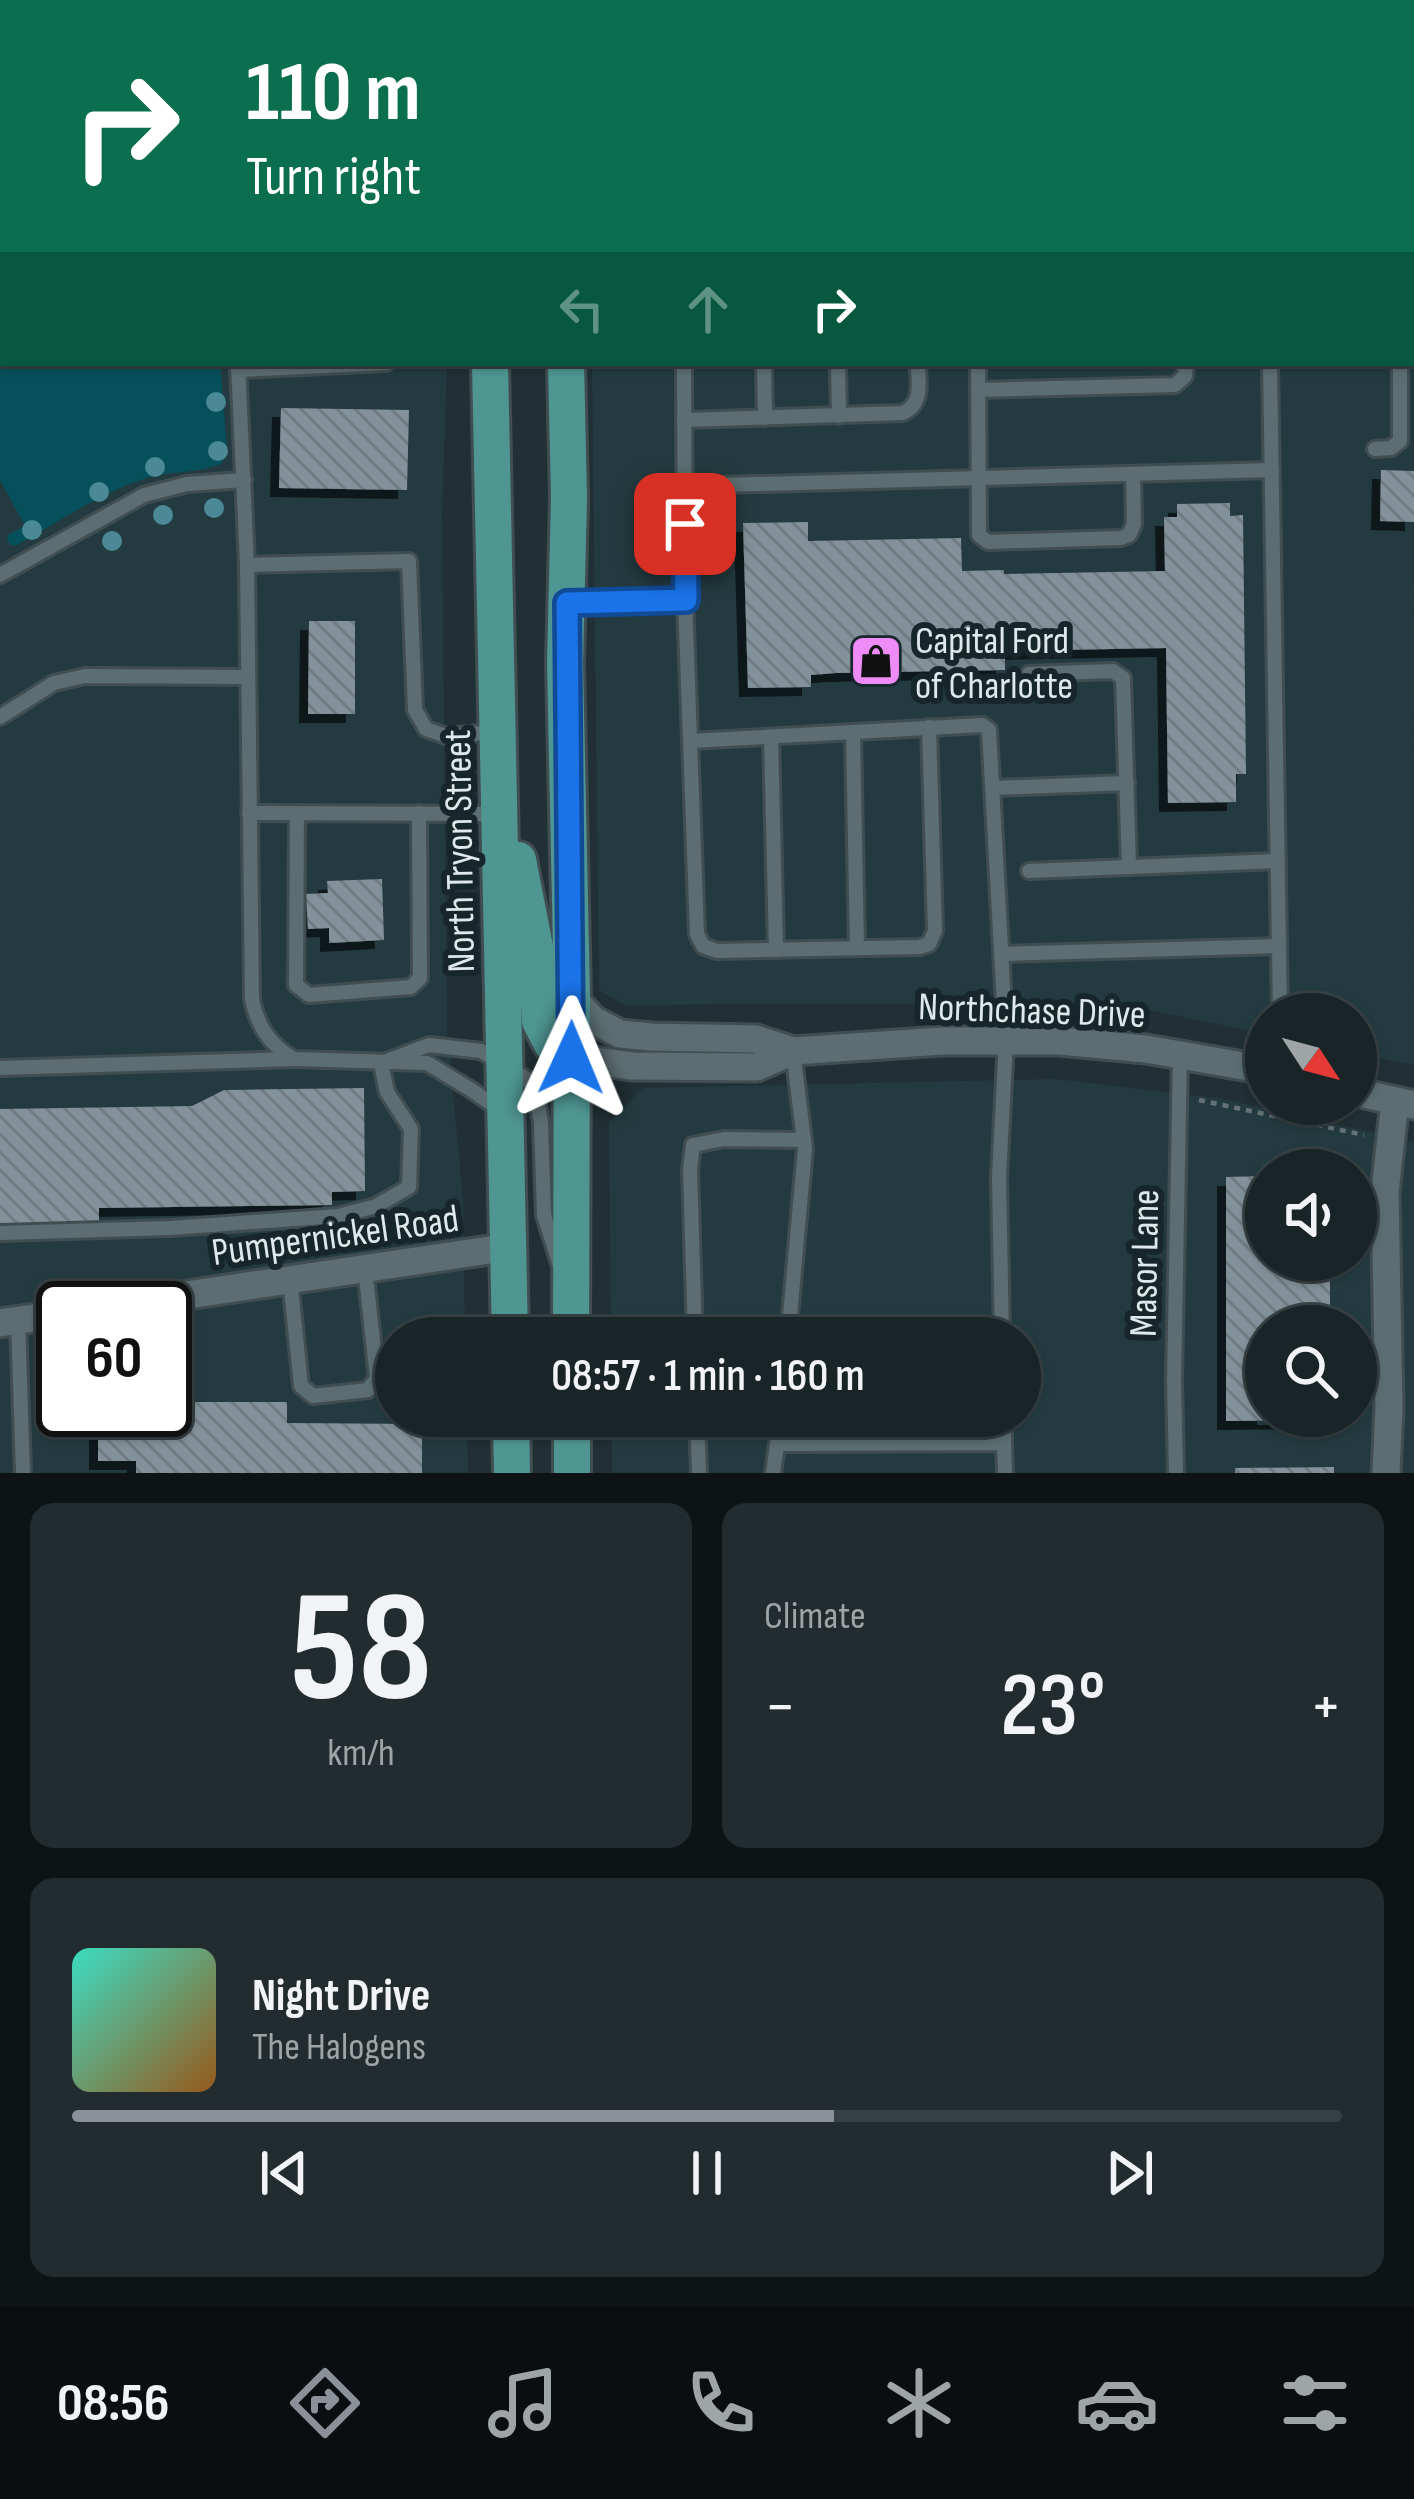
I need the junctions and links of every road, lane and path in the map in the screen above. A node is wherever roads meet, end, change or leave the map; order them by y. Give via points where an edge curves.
1 (275, 366) edge
2 (490, 366) edge
3 (566, 366) edge
4 (684, 366) edge
5 (764, 366) edge
6 (838, 366) edge
7 (918, 366) edge
8 (978, 366) edge
9 (1186, 366) edge
10 (1270, 366) edge
11 (1400, 366) edge
12 (238, 367) edge
13 (978, 390) junction
14 (839, 416) junction
15 (765, 418) junction
16 (684, 421) junction
17 (1375, 449) dead end
18 (1272, 470) junction
19 (1132, 474) junction
20 (977, 478) junction
21 (244, 479) junction
22 (685, 486) junction
23 (247, 566) junction
24 (2, 570) edge
25 (686, 600) junction
26 (567, 603) junction
27 (1029, 674) dead end
28 (248, 677) junction
29 (0, 717) edge
30 (929, 728) junction
31 (498, 731) junction
32 (853, 732) junction
33 (771, 737) junction
34 (692, 741) junction
35 (499, 768) junction
36 (1127, 783) junction
37 (993, 788) junction
38 (249, 813) junction
39 (296, 813) junction
40 (419, 813) junction
41 (500, 814) junction
42 (1278, 861) junction
43 (1130, 867) junction
44 (1029, 871) dead end
45 (1278, 946) junction
46 (857, 948) junction
47 (776, 950) junction
48 (1002, 954) junction
49 (1279, 993) edge
50 (572, 997) junction
51 (1006, 1041) junction
52 (794, 1052) junction
53 (1180, 1054) junction
54 (571, 1058) junction
55 (294, 1059) junction
56 (381, 1063) junction
57 (504, 1066) junction
58 (1245, 1066) edge
59 (0, 1069) edge
60 (1179, 1097) junction
61 (1404, 1103) edge
62 (506, 1114) junction
63 (1373, 1137) dead end
64 (804, 1140) junction
65 (0, 1233) edge
66 (509, 1247) junction
67 (364, 1268) junction
68 (290, 1279) junction
69 (192, 1294) edge
70 (510, 1317) edge
71 (570, 1317) edge
72 (571, 1317) edge
73 (694, 1317) edge
74 (790, 1317) edge
75 (1002, 1317) edge
76 (9, 1321) edge
77 (511, 1437) edge
78 (572, 1437) edge
79 (698, 1437) edge
80 (780, 1437) edge
81 (1004, 1437) edge
82 (1004, 1443) junction
83 (779, 1444) junction
84 (23, 1473) edge
85 (512, 1473) edge
86 (572, 1473) edge
87 (699, 1473) edge
88 (773, 1473) edge
89 (1005, 1473) edge
90 (1176, 1473) edge
91 (1387, 1473) edge

1 - 12 lane
2 - 31 main road, North Tryon Street
3 - 26 main road
4 - 16 lane
5 - 15 lane
6 - 14 lane
7 - 14 lane via 918,400 908,411
8 - 13 lane
9 - 13 lane via 1175,385
10 - 18 lane
11 - 17 lane via 1400,441
12 - 21 lane
13 - 20 lane
14 - 15 lane
15 - 16 lane
16 - 22 lane
18 - 19 lane
18 - 42 lane
19 - 20 lane
19 - 20 lane via 1129,536 988,542 979,536
20 - 22 lane
21 - 23 lane
21 - 24 lane via 144,495
22 - 25 lane
23 - 28 lane
23 - 31 lane via 409,561 415,710 426,729 446,736
25 - 26 lane
25 - 34 lane
26 - 50 main road
27 - 36 lane via 1121,674
28 - 29 lane via 85,676 54,683
28 - 38 lane
30 - 32 lane
30 - 37 lane via 987,727
30 - 46 lane via 934,936 924,947
31 - 35 main road, North Tryon Street
32 - 33 lane
32 - 46 lane
33 - 34 lane
33 - 47 lane
34 - 47 lane via 700,942 717,951
35 - 41 main road, North Tryon Street
35 - 54 main road via 536,952 540,1021
36 - 37 lane
36 - 43 lane
37 - 48 lane
38 - 39 lane
38 - 55 lane via 252,999 264,1034
39 - 40 lane
39 - 40 lane via 296,985 309,995 411,987 419,979
40 - 41 lane
41 - 57 main road, North Tryon Street
42 - 43 lane
42 - 45 lane
43 - 44 lane
45 - 48 lane
45 - 49 lane
46 - 47 lane
48 - 51 lane
50 - 52 street, Northchase Drive via 620,1034 756,1039
50 - 54 main road
51 - 52 street, Northchase Drive
51 - 53 street, Northchase Drive
51 - 75 lane
52 - 54 street, Northchase Drive via 757,1067
52 - 64 lane
53 - 58 street, Northchase Drive
53 - 60 lane, Masor Lane
54 - 72 main road
55 - 56 lane
55 - 59 lane
56 - 57 lane via 429,1045 481,1052
56 - 62 lane via 427,1064
56 - 65 lane via 387,1092 411,1129 409,1187 376,1206 338,1216
57 - 62 main road, North Tryon Street
57 - 71 lane via 536,1093 544,1215
60 - 63 path
60 - 90 lane, Masor Lane
61 - 91 street via 1384,1192
62 - 66 main road, North Tryon Street
64 - 73 lane via 693,1145
64 - 74 lane
66 - 67 street, Pumpernickel Road
66 - 70 main road, North Tryon Street
67 - 68 street, Pumpernickel Road
67 - 68 lane via 377,1378 368,1390 313,1396 301,1386
68 - 69 street, Pumpernickel Road
76 - 84 lane
77 - 85 main road
78 - 86 main road
79 - 87 lane
80 - 83 lane
81 - 82 lane
82 - 83 lane
82 - 89 lane
83 - 88 lane

